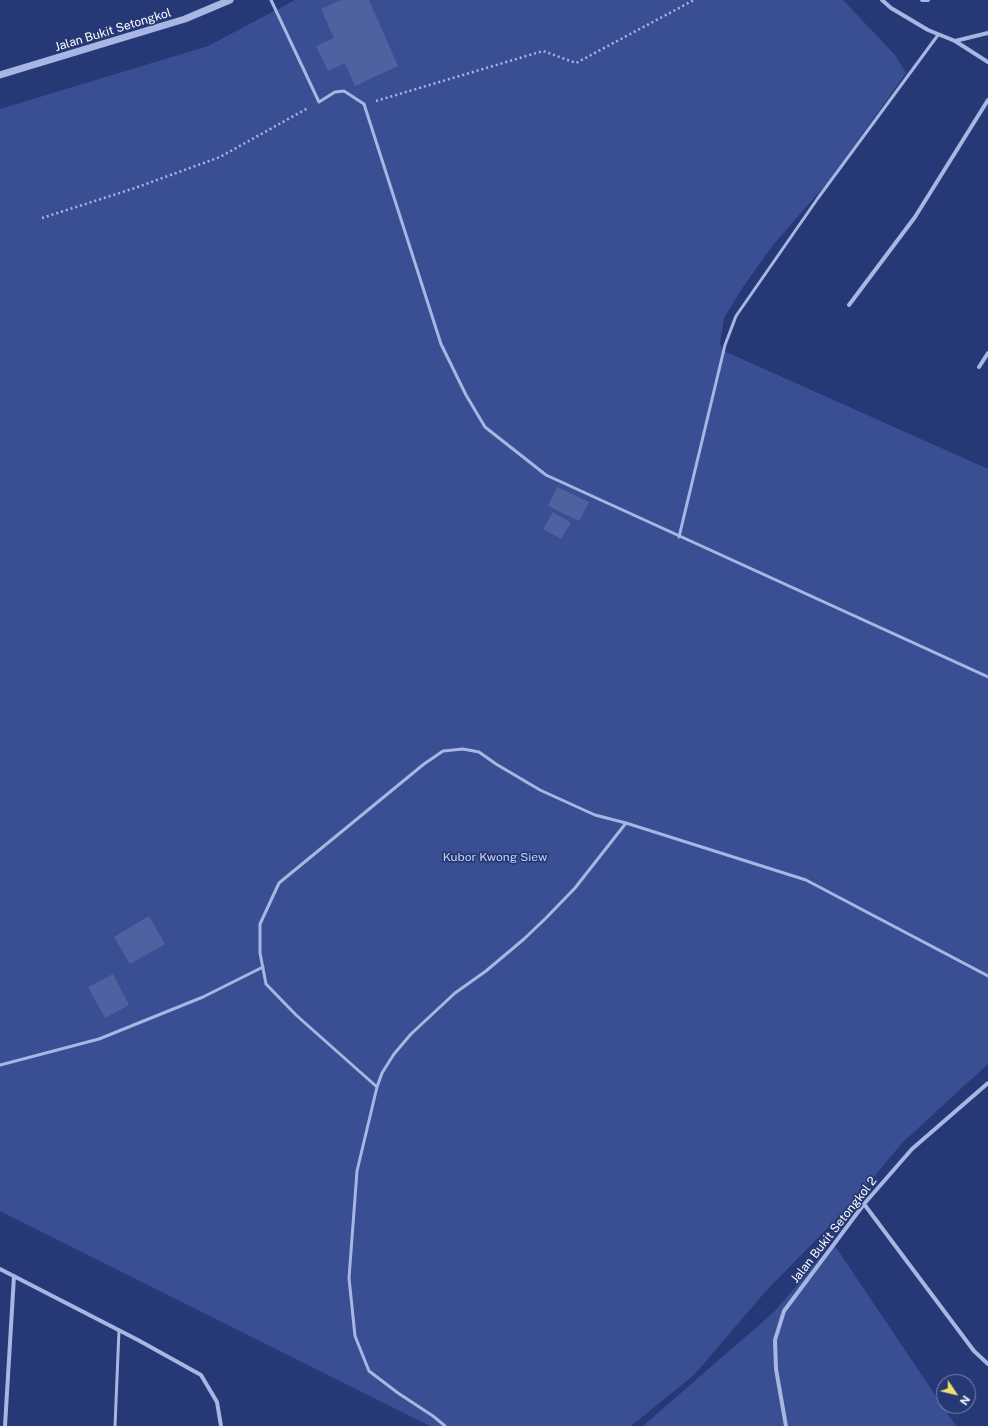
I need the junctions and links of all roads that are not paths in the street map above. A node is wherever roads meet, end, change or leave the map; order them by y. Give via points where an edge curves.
1 (230, 0) edge
2 (272, 0) edge
3 (882, 0) edge
4 (922, 0) edge
5 (928, 0) edge
6 (988, 33) edge
7 (938, 35) junction
8 (955, 41) junction
9 (988, 62) edge
10 (0, 75) edge
11 (988, 100) edge
12 (849, 305) dead end
13 (988, 353) edge
14 (979, 367) dead end
15 (679, 537) junction
16 (988, 677) edge
17 (626, 823) junction
18 (263, 966) junction
19 (988, 976) edge
20 (0, 1065) edge
21 (988, 1083) edge
22 (377, 1087) junction
23 (864, 1204) junction
24 (0, 1269) edge
25 (14, 1276) junction
26 (119, 1330) junction
27 (988, 1364) edge
28 (5, 1426) edge
29 (115, 1426) edge
30 (222, 1426) edge
31 (445, 1426) edge
32 (786, 1426) edge

1 - 10 street, Jalan Bukit Setongkol via 185,19
2 - 15 lane via 319,102 335,92 344,91 364,104 441,344 466,395 486,427 546,475
3 - 7 street via 891,8
4 - 5 street
6 - 8 street
7 - 8 street
7 - 15 lane via 818,198 736,316 724,346
8 - 9 street
11 - 12 street via 915,217
13 - 14 street
15 - 16 lane
17 - 18 lane via 595,815 546,793 479,752 463,749 443,751 279,883 260,924 260,953
17 - 19 lane via 806,880
17 - 22 lane via 575,888 546,918 486,971 455,993 411,1034 394,1054
18 - 20 lane via 196,1000 99,1040
18 - 22 lane via 266,984 296,1015
21 - 23 street, Jalan Bukit Setongkol 2 via 912,1149
22 - 31 lane via 357,1171 349,1278 355,1336 369,1371
23 - 27 street via 974,1351
23 - 32 street, Jalan Bukit Setongkol 2 via 784,1312 775,1340 776,1369
24 - 25 street
25 - 26 street
25 - 28 street
26 - 29 lane
26 - 30 street via 201,1375 217,1402

